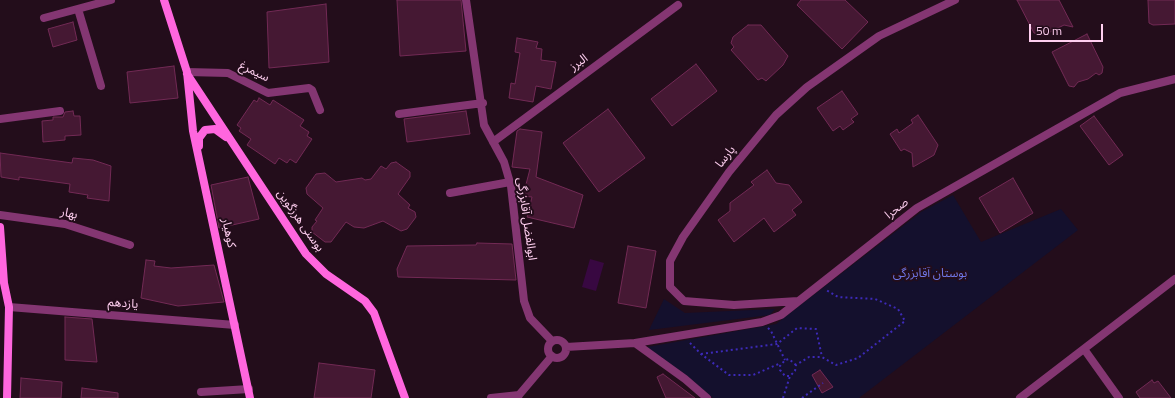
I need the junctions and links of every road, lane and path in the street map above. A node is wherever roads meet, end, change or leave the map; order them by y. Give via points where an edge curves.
1 (111, 0) edge
2 (164, 0) edge
3 (466, 0) edge
4 (955, 0) edge
5 (678, 5) dead end
6 (78, 9) junction
7 (44, 18) dead end
8 (186, 72) junction
9 (1175, 79) edge
10 (100, 86) dead end
11 (482, 103) junction
12 (320, 110) dead end
13 (60, 111) dead end
14 (399, 114) dead end
15 (0, 119) edge
16 (232, 141) junction
17 (493, 142) junction
18 (198, 154) junction
19 (510, 182) junction
20 (450, 193) dead end
21 (0, 215) edge
22 (0, 227) edge
23 (130, 245) dead end
24 (1175, 279) edge
25 (2, 283) edge
26 (819, 286) junction
27 (799, 301) junction
28 (9, 307) junction
29 (762, 322) junction
30 (235, 325) junction
31 (683, 336) junction
32 (552, 341) junction
33 (635, 344) junction
34 (777, 344) junction
35 (566, 347) junction
36 (1084, 349) junction
37 (702, 354) junction
38 (552, 356) junction
39 (822, 357) junction
40 (785, 360) junction
41 (782, 362) junction
42 (4, 365) edge
43 (796, 365) junction
44 (790, 376) junction
45 (823, 383) dead end
46 (249, 389) junction
47 (202, 392) dead end
48 (519, 397) edge
49 (7, 398) edge
50 (250, 398) edge
51 (406, 398) edge
52 (491, 398) edge
53 (707, 398) edge
54 (784, 398) edge
55 (802, 398) edge
56 (1020, 398) edge
57 (1119, 398) edge

1 - 6 street
2 - 8 street
3 - 11 street, ابوالفضل آقابزرگی
4 - 27 street, پارسا via 879,36 807,87 776,115 729,172 683,237 670,261 670,287 684,301 734,305
5 - 17 street, البرز
6 - 7 street
6 - 10 street
8 - 12 street, سیمرغ via 228,73 268,93 309,88
8 - 16 street, بوسنی هرزگوین
8 - 18 street, کوهیار
9 - 26 street, صحرا via 1120,93 917,208
11 - 14 street
11 - 17 street, ابوالفضل آقابزرگی via 484,125
13 - 15 street
16 - 18 street via 215,128 205,130 199,138
16 - 51 street, بوسنی هرزگوین via 306,254 326,274 364,301 374,313
17 - 19 street, ابوالفضل آقابزرگی via 504,162
18 - 30 street, کوهیار
19 - 20 street
19 - 32 street, ابوالفضل آقابزرگی via 524,301 530,318
21 - 23 street, بهار via 65,224
22 - 25 street
24 - 36 street
25 - 28 street
26 - 27 street, صحرا
26 - 39 path via 838,297 875,299 898,309 904,321 858,358 836,365
27 - 29 street, صحرا via 781,315
28 - 30 street, یازدهم
28 - 42 street
29 - 31 street, صحرا
29 - 34 path via 771,331
30 - 46 street, کوهیار
31 - 33 street, صحرا
31 - 37 path
32 - 35 street via 562,341
32 - 38 street via 548,347
33 - 35 street
33 - 53 street via 686,379
34 - 37 path
34 - 39 path via 798,328 816,329
34 - 40 path
35 - 38 street via 562,356
36 - 56 street
36 - 57 street
37 - 41 path via 729,375 753,375
38 - 48 street
39 - 43 path via 810,357
40 - 41 path
40 - 43 path via 789,359
41 - 44 path via 782,374
42 - 49 street
43 - 44 path
44 - 54 path
45 - 55 path
46 - 47 street
46 - 50 street, کوهیار
48 - 52 street

